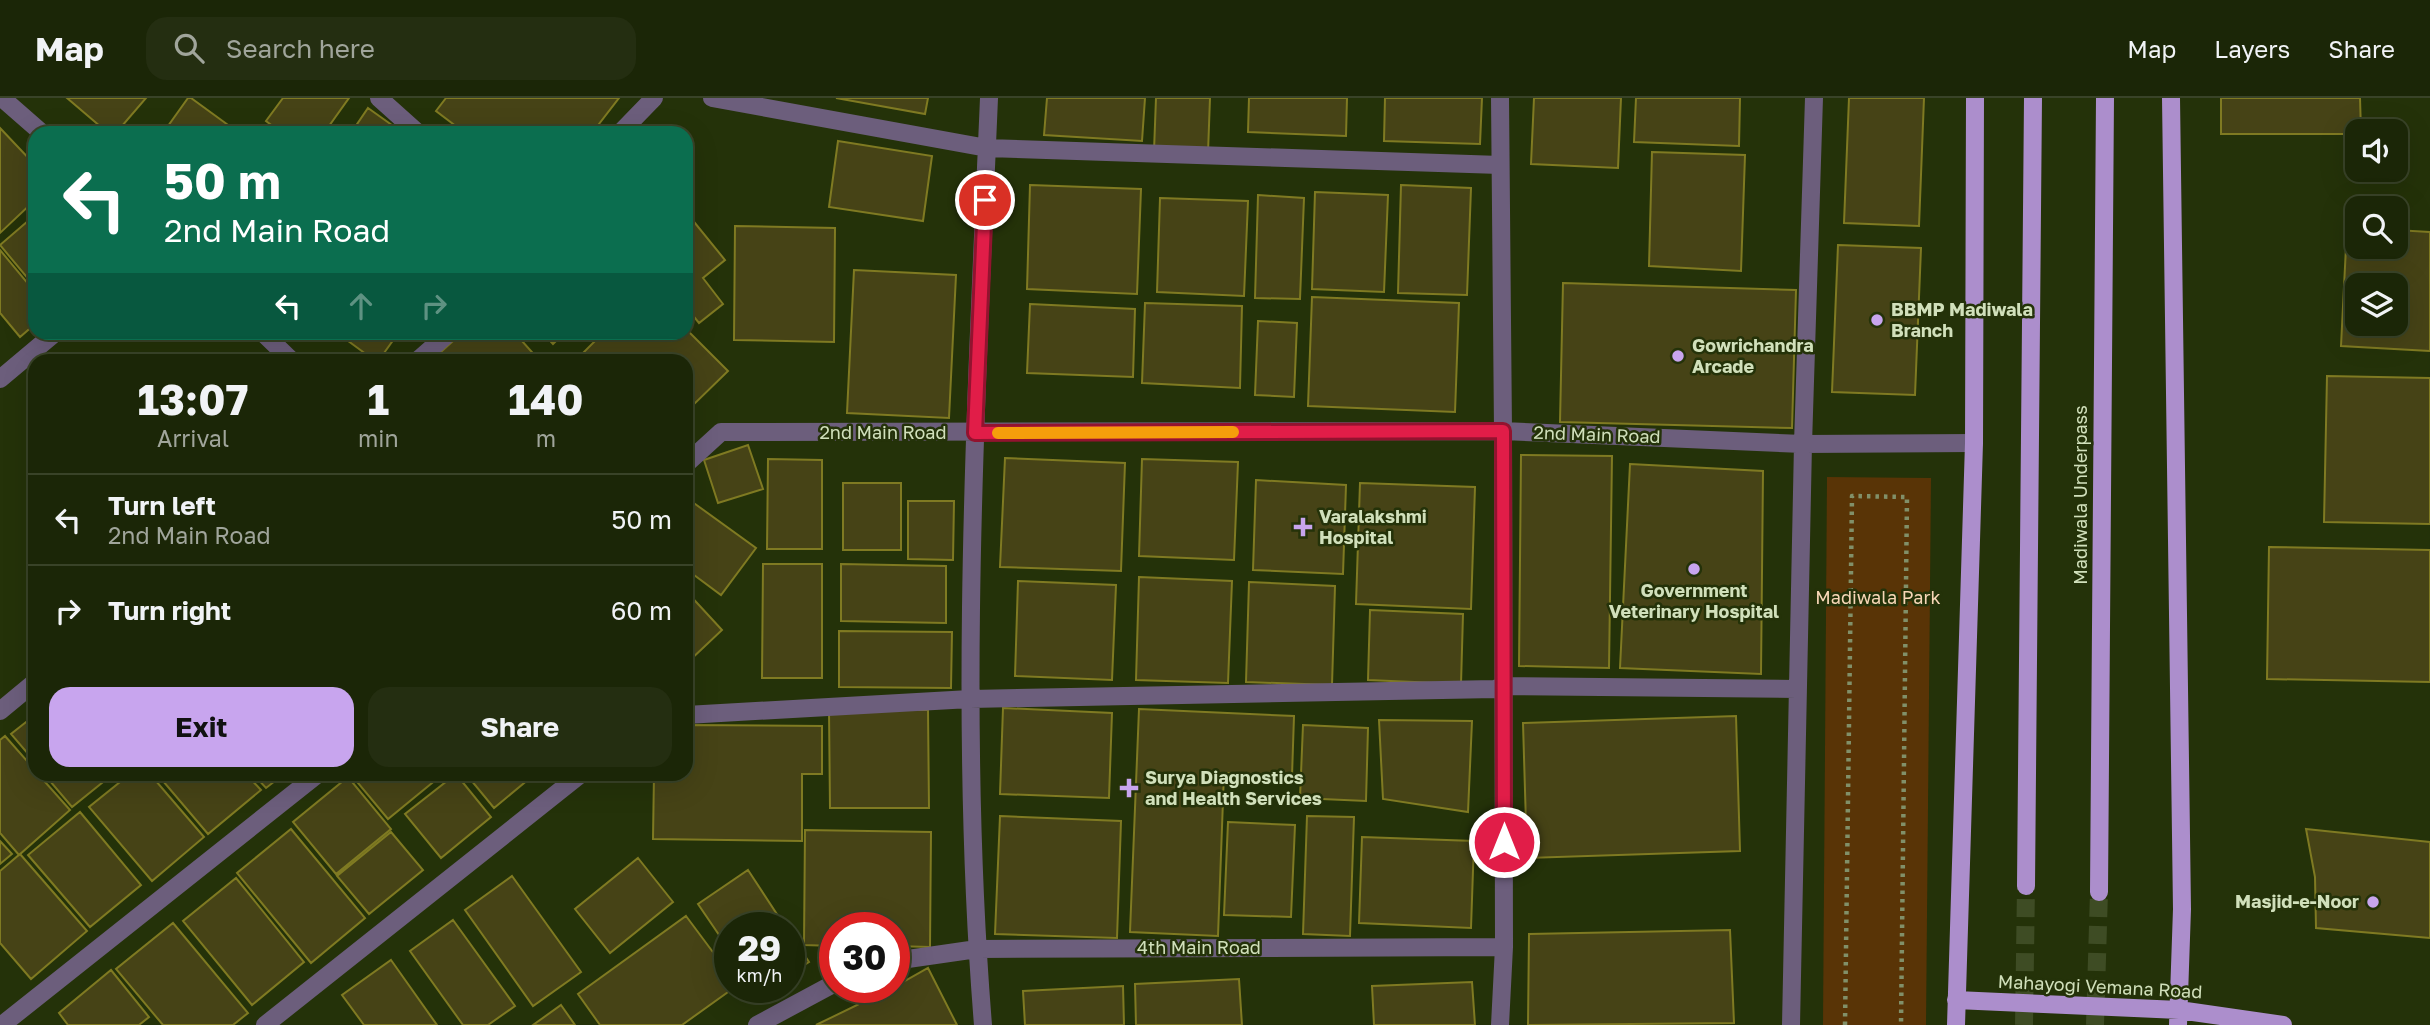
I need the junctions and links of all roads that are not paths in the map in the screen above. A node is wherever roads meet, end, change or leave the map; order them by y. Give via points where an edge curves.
1 (2, 98) edge
2 (379, 98) edge
3 (654, 98) edge
4 (712, 98) edge
5 (989, 98) edge
6 (1500, 98) edge
7 (1814, 98) edge
8 (1975, 98) edge
9 (2033, 98) edge
10 (2105, 98) edge
11 (2171, 98) edge
12 (34, 126) edge
13 (410, 126) edge
14 (627, 126) edge
15 (987, 148) junction
16 (1500, 165) junction
17 (46, 340) edge
18 (270, 340) edge
19 (441, 340) edge
20 (30, 354) edge
21 (285, 354) edge
22 (425, 354) edge
23 (28, 356) edge
24 (0, 379) edge
25 (1503, 431) junction
26 (975, 433) junction
27 (1974, 443) junction
28 (1803, 444) junction
29 (693, 458) edge
30 (1503, 686) junction
31 (28, 688) edge
32 (1797, 689) junction
33 (970, 699) junction
34 (0, 711) edge
35 (693, 715) edge
36 (309, 781) edge
37 (572, 781) edge
38 (2026, 886) tunnel mouth
39 (2099, 891) tunnel mouth
40 (1504, 947) junction
41 (977, 949) junction
42 (910, 959) edge
43 (819, 992) edge
44 (1956, 1000) junction
45 (2179, 1017) edge
46 (2, 1025) edge
47 (265, 1025) edge
48 (757, 1025) edge
49 (983, 1025) edge
50 (1500, 1025) edge
51 (1791, 1025) edge
52 (1956, 1025) edge
53 (2283, 1025) edge

1 - 12 street
2 - 13 street
3 - 14 street
4 - 15 street
5 - 15 street
6 - 16 street
7 - 28 street
8 - 27 main road
9 - 38 main road
10 - 39 main road, Madiwala Underpass
11 - 45 main road via 2182,909
15 - 16 street
15 - 26 street
16 - 25 street
17 - 20 street
18 - 21 street
19 - 22 street
23 - 24 street
25 - 26 street, 2nd Main Road
25 - 28 street, 2nd Main Road
25 - 30 street
26 - 29 street, 2nd Main Road via 721,432
26 - 33 street
27 - 28 street, 2nd Main Road
27 - 44 main road
28 - 32 street
30 - 32 street
30 - 33 street
30 - 40 street
31 - 34 street
32 - 51 street
33 - 35 street
33 - 41 street
36 - 46 street
37 - 47 street
40 - 41 street, 4th Main Road
40 - 50 street
41 - 42 street, 4th Main Road
41 - 49 street
43 - 48 street
44 - 45 main road, Mahayogi Vemana Road
44 - 52 main road
45 - 53 main road, Mahayogi Vemana Road

